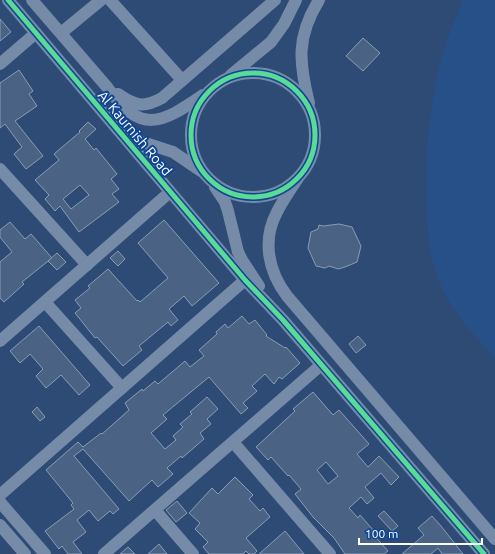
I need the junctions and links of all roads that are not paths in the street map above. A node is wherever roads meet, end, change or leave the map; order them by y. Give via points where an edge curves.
1 (8, 0) edge
2 (32, 0) edge
3 (101, 0) edge
4 (110, 0) edge
5 (275, 0) edge
6 (296, 0) edge
7 (320, 0) edge
8 (36, 33) junction
9 (61, 33) junction
10 (0, 64) edge
11 (225, 79) junction
12 (182, 80) junction
13 (107, 87) junction
14 (208, 92) junction
15 (311, 112) junction
16 (114, 127) junction
17 (0, 169) edge
18 (203, 173) junction
19 (298, 178) junction
20 (214, 184) junction
21 (170, 192) junction
22 (87, 265) junction
23 (245, 280) junction
24 (45, 302) junction
25 (283, 320) junction
26 (2, 336) edge
27 (321, 365) junction
28 (122, 388) junction
29 (233, 442) junction
30 (0, 495) edge
31 (0, 502) edge
32 (155, 510) junction
33 (0, 525) edge
34 (495, 538) edge
35 (25, 554) edge
36 (45, 554) edge
37 (104, 554) edge
38 (193, 554) edge
39 (330, 554) edge
40 (484, 554) edge

1 - 8 street, Al Kaurnish Road
2 - 9 street, Al Kaurnish Road
3 - 9 street
4 - 12 street
5 - 12 street
6 - 11 street via 271,42
7 - 15 street via 305,30 301,54 303,79
8 - 10 street
8 - 16 street, Al Kaurnish Road
9 - 13 street, Al Kaurnish Road
11 - 14 street
11 - 15 street via 245,73 266,74 285,81 300,94
12 - 13 street via 162,98 142,105 128,102
13 - 14 street via 130,113 152,120 177,113
14 - 18 street via 197,107 192,125 191,143
15 - 19 street via 315,129 314,147 308,164
16 - 18 street via 136,140 173,152
16 - 21 street, Al Kaurnish Road
17 - 22 street
18 - 20 street
19 - 20 street via 284,190 248,198 230,193
19 - 34 street via 277,212 268,242 272,271 276,280
20 - 25 street via 228,211 238,252 248,272
21 - 22 street
21 - 23 street, Al Kaurnish Road
22 - 24 street
23 - 25 street, Al Kaurnish Road
23 - 28 street
24 - 26 street
24 - 28 street
25 - 27 street
27 - 29 street
27 - 40 street
28 - 30 street
29 - 32 street
29 - 39 street
31 - 36 street
32 - 37 street
32 - 38 street
33 - 35 street

